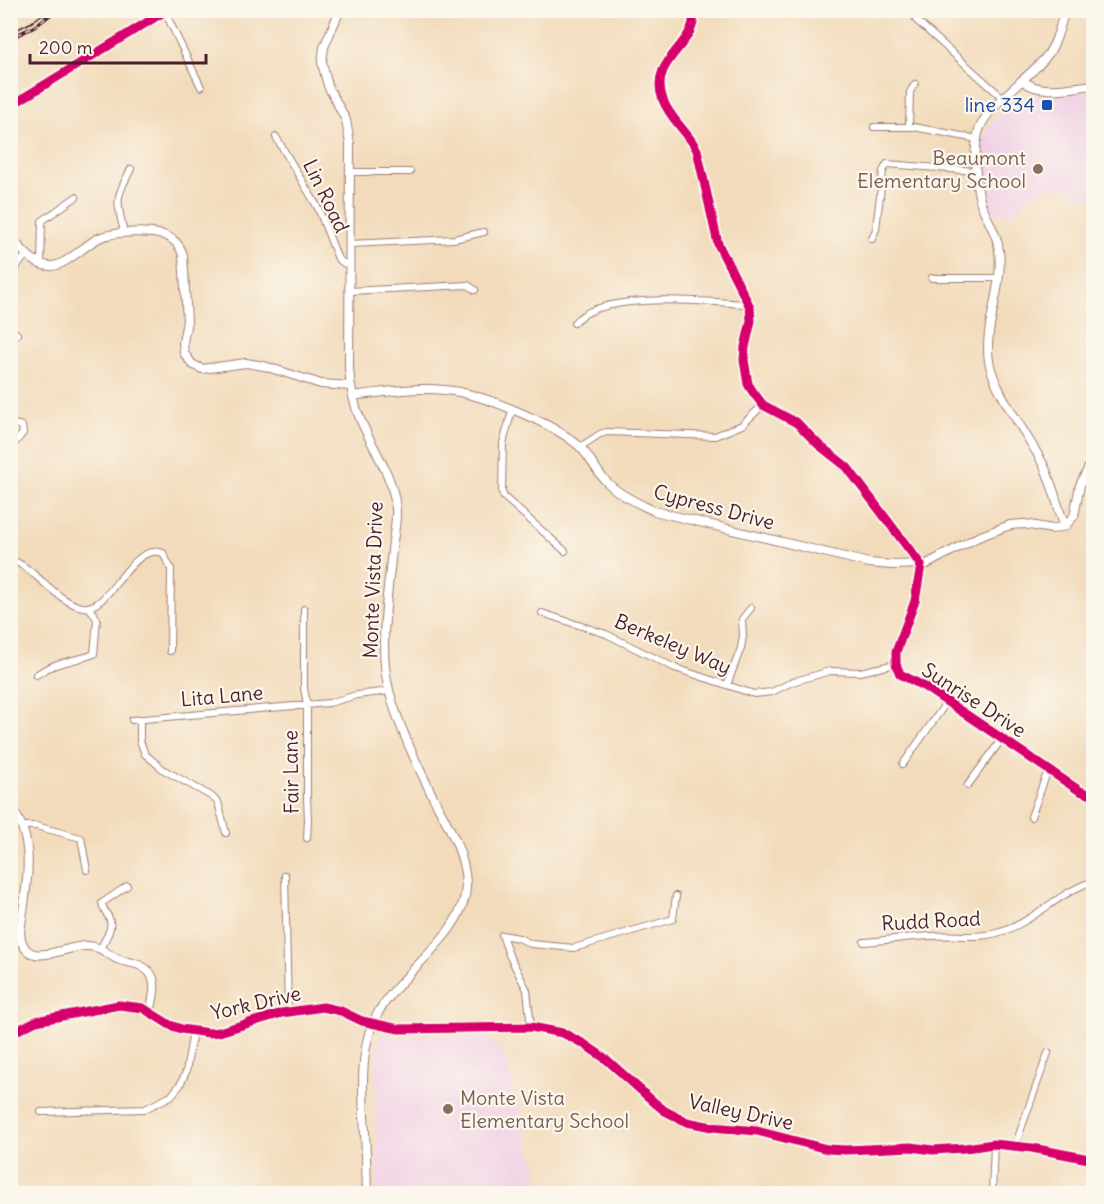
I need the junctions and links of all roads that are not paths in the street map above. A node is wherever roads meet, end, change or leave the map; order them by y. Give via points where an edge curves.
1 (340, 10) edge
2 (693, 10) edge
3 (914, 10) edge
4 (1065, 10) edge
5 (166, 11) edge
6 (1022, 80) junction
7 (915, 84) dead end
8 (1094, 85) edge
9 (201, 87) dead end
10 (1004, 99) junction
11 (10, 106) edge
12 (909, 126) junction
13 (874, 127) dead end
14 (276, 137) dead end
15 (977, 139) junction
16 (131, 169) dead end
17 (976, 171) junction
18 (351, 172) junction
19 (410, 172) dead end
20 (76, 197) dead end
21 (484, 232) dead end
22 (124, 233) junction
23 (10, 237) edge
24 (872, 239) dead end
25 (350, 244) junction
26 (27, 254) junction
27 (350, 264) junction
28 (41, 265) junction
29 (932, 278) dead end
30 (999, 278) junction
31 (10, 287) edge
32 (475, 290) dead end
33 (349, 291) junction
34 (748, 304) junction
35 (574, 323) dead end
36 (10, 328) edge
37 (17, 334) dead end
38 (351, 386) junction
39 (353, 396) junction
40 (763, 405) junction
41 (512, 411) junction
42 (10, 423) edge
43 (580, 447) junction
44 (10, 449) edge
45 (1094, 458) edge
46 (1065, 526) junction
47 (565, 551) dead end
48 (10, 559) edge
49 (921, 565) junction
50 (89, 607) junction
51 (751, 608) dead end
52 (304, 609) dead end
53 (542, 613) dead end
54 (170, 651) dead end
55 (896, 664) junction
56 (36, 675) dead end
57 (727, 685) junction
58 (389, 691) junction
59 (946, 703) junction
60 (307, 705) junction
61 (140, 719) junction
62 (132, 720) dead end
63 (1002, 739) junction
64 (903, 764) dead end
65 (1048, 770) junction
66 (968, 785) dead end
67 (1094, 796) edge
68 (10, 807) edge
69 (1031, 817) dead end
70 (24, 826) junction
71 (226, 833) dead end
72 (307, 838) dead end
73 (87, 870) dead end
74 (285, 875) dead end
75 (1094, 880) edge
76 (127, 886) dead end
77 (676, 896) dead end
78 (10, 919) edge
79 (864, 942) dead end
80 (23, 943) junction
81 (100, 949) junction
82 (288, 1012) junction
83 (150, 1013) junction
84 (373, 1022) junction
85 (531, 1027) junction
86 (193, 1031) junction
87 (10, 1034) edge
88 (1048, 1053) dead end
89 (41, 1112) dead end
90 (994, 1144) junction
91 (1015, 1146) junction
92 (1094, 1160) edge
93 (367, 1194) edge
94 (992, 1194) edge

1 - 18 main road, Monte Vista Drive via 324,46 322,63 328,86 349,129
2 - 34 street via 690,30 662,70 661,93 697,150 718,244
3 - 10 street via 919,23
4 - 6 main road via 1053,46
5 - 9 street
5 - 11 main road
6 - 8 street via 1033,88 1044,89
6 - 10 main road
7 - 12 street via 910,92
10 - 15 main road via 986,116
12 - 13 street
12 - 15 street
14 - 27 street, Lin Road via 318,208 338,259
15 - 17 main road
16 - 22 street via 117,201
17 - 24 street via 887,164
17 - 30 main road via 980,200 997,241
18 - 19 street
18 - 25 main road, Monte Vista Drive
20 - 28 street via 42,221
21 - 25 street via 454,239
22 - 28 street via 108,234 52,267
22 - 38 street via 167,237 179,246 185,264 184,353 192,364 202,369 246,363 321,384
23 - 26 street
25 - 27 main road, Monte Vista Drive
26 - 28 street
26 - 31 street via 17,266
27 - 33 main road, Monte Vista Drive
29 - 30 street
30 - 46 main road via 988,344 991,370 1044,466
32 - 33 street via 468,285
33 - 38 main road, Monte Vista Drive
34 - 35 street via 648,300 590,311
34 - 40 street via 751,314 744,352 746,373
36 - 37 street
38 - 39 main road, Monte Vista Drive
39 - 41 main road, Cypress Drive via 446,390 466,393
39 - 58 main road, Monte Vista Drive via 361,421 385,466 395,501 385,642
40 - 43 street via 742,425 715,436 607,432
40 - 49 street via 797,423 847,467
41 - 43 main road, Cypress Drive via 543,423
41 - 47 street via 503,443 504,497
42 - 44 street via 22,426 23,433
43 - 49 main road, Cypress Drive via 604,480 654,511 869,563
45 - 46 street via 1080,485 1074,517
46 - 49 main road via 1052,529 1010,525
48 - 50 street via 29,569 69,602
49 - 55 street, Sunrise Drive
50 - 54 street via 137,559 151,552 162,553 171,569
50 - 56 street via 97,619 94,654 52,664
51 - 57 street via 742,619 741,648
52 - 60 street
53 - 57 street, Berkeley Way via 606,634 675,668
55 - 57 street, Berkeley Way via 860,672 830,671 772,692 754,694
55 - 59 street, Sunrise Drive via 900,674
58 - 60 street, Lita Lane
58 - 84 main road, Monte Vista Drive via 461,855 466,885 458,916 394,989
59 - 63 street, Sunrise Drive
59 - 64 street
60 - 61 street, Lita Lane
60 - 72 street, Fair Lane
61 - 62 street, Lita Lane
61 - 71 street via 140,741 145,754 218,802
63 - 65 street, Sunrise Drive
63 - 66 street
65 - 67 street, Sunrise Drive
65 - 69 street
68 - 70 street
70 - 73 street via 81,838
70 - 80 street via 28,857 20,932
74 - 82 street
75 - 79 street, Rudd Road via 1076,886 1016,926 997,933
76 - 81 street via 102,903 111,926
77 - 85 street via 673,919 574,948 531,944 502,935 526,990
78 - 80 street via 14,937
80 - 81 street via 33,954 42,955 86,945
81 - 83 street via 150,972 156,986
82 - 84 street, York Drive via 322,1007 362,1022
82 - 86 street, York Drive via 219,1032
83 - 86 street, York Drive via 170,1025
83 - 87 street, York Drive via 135,1006 119,1005 36,1021
84 - 85 street, Valley Drive via 399,1029
84 - 93 main road, Monte Vista Drive via 364,1069
85 - 90 street, Valley Drive via 563,1033 584,1044 665,1111 687,1122 757,1131 806,1145 846,1150
86 - 89 street via 186,1072 171,1096 145,1109
88 - 91 street
90 - 91 street, Valley Drive
90 - 94 street
91 - 92 street, Valley Drive

